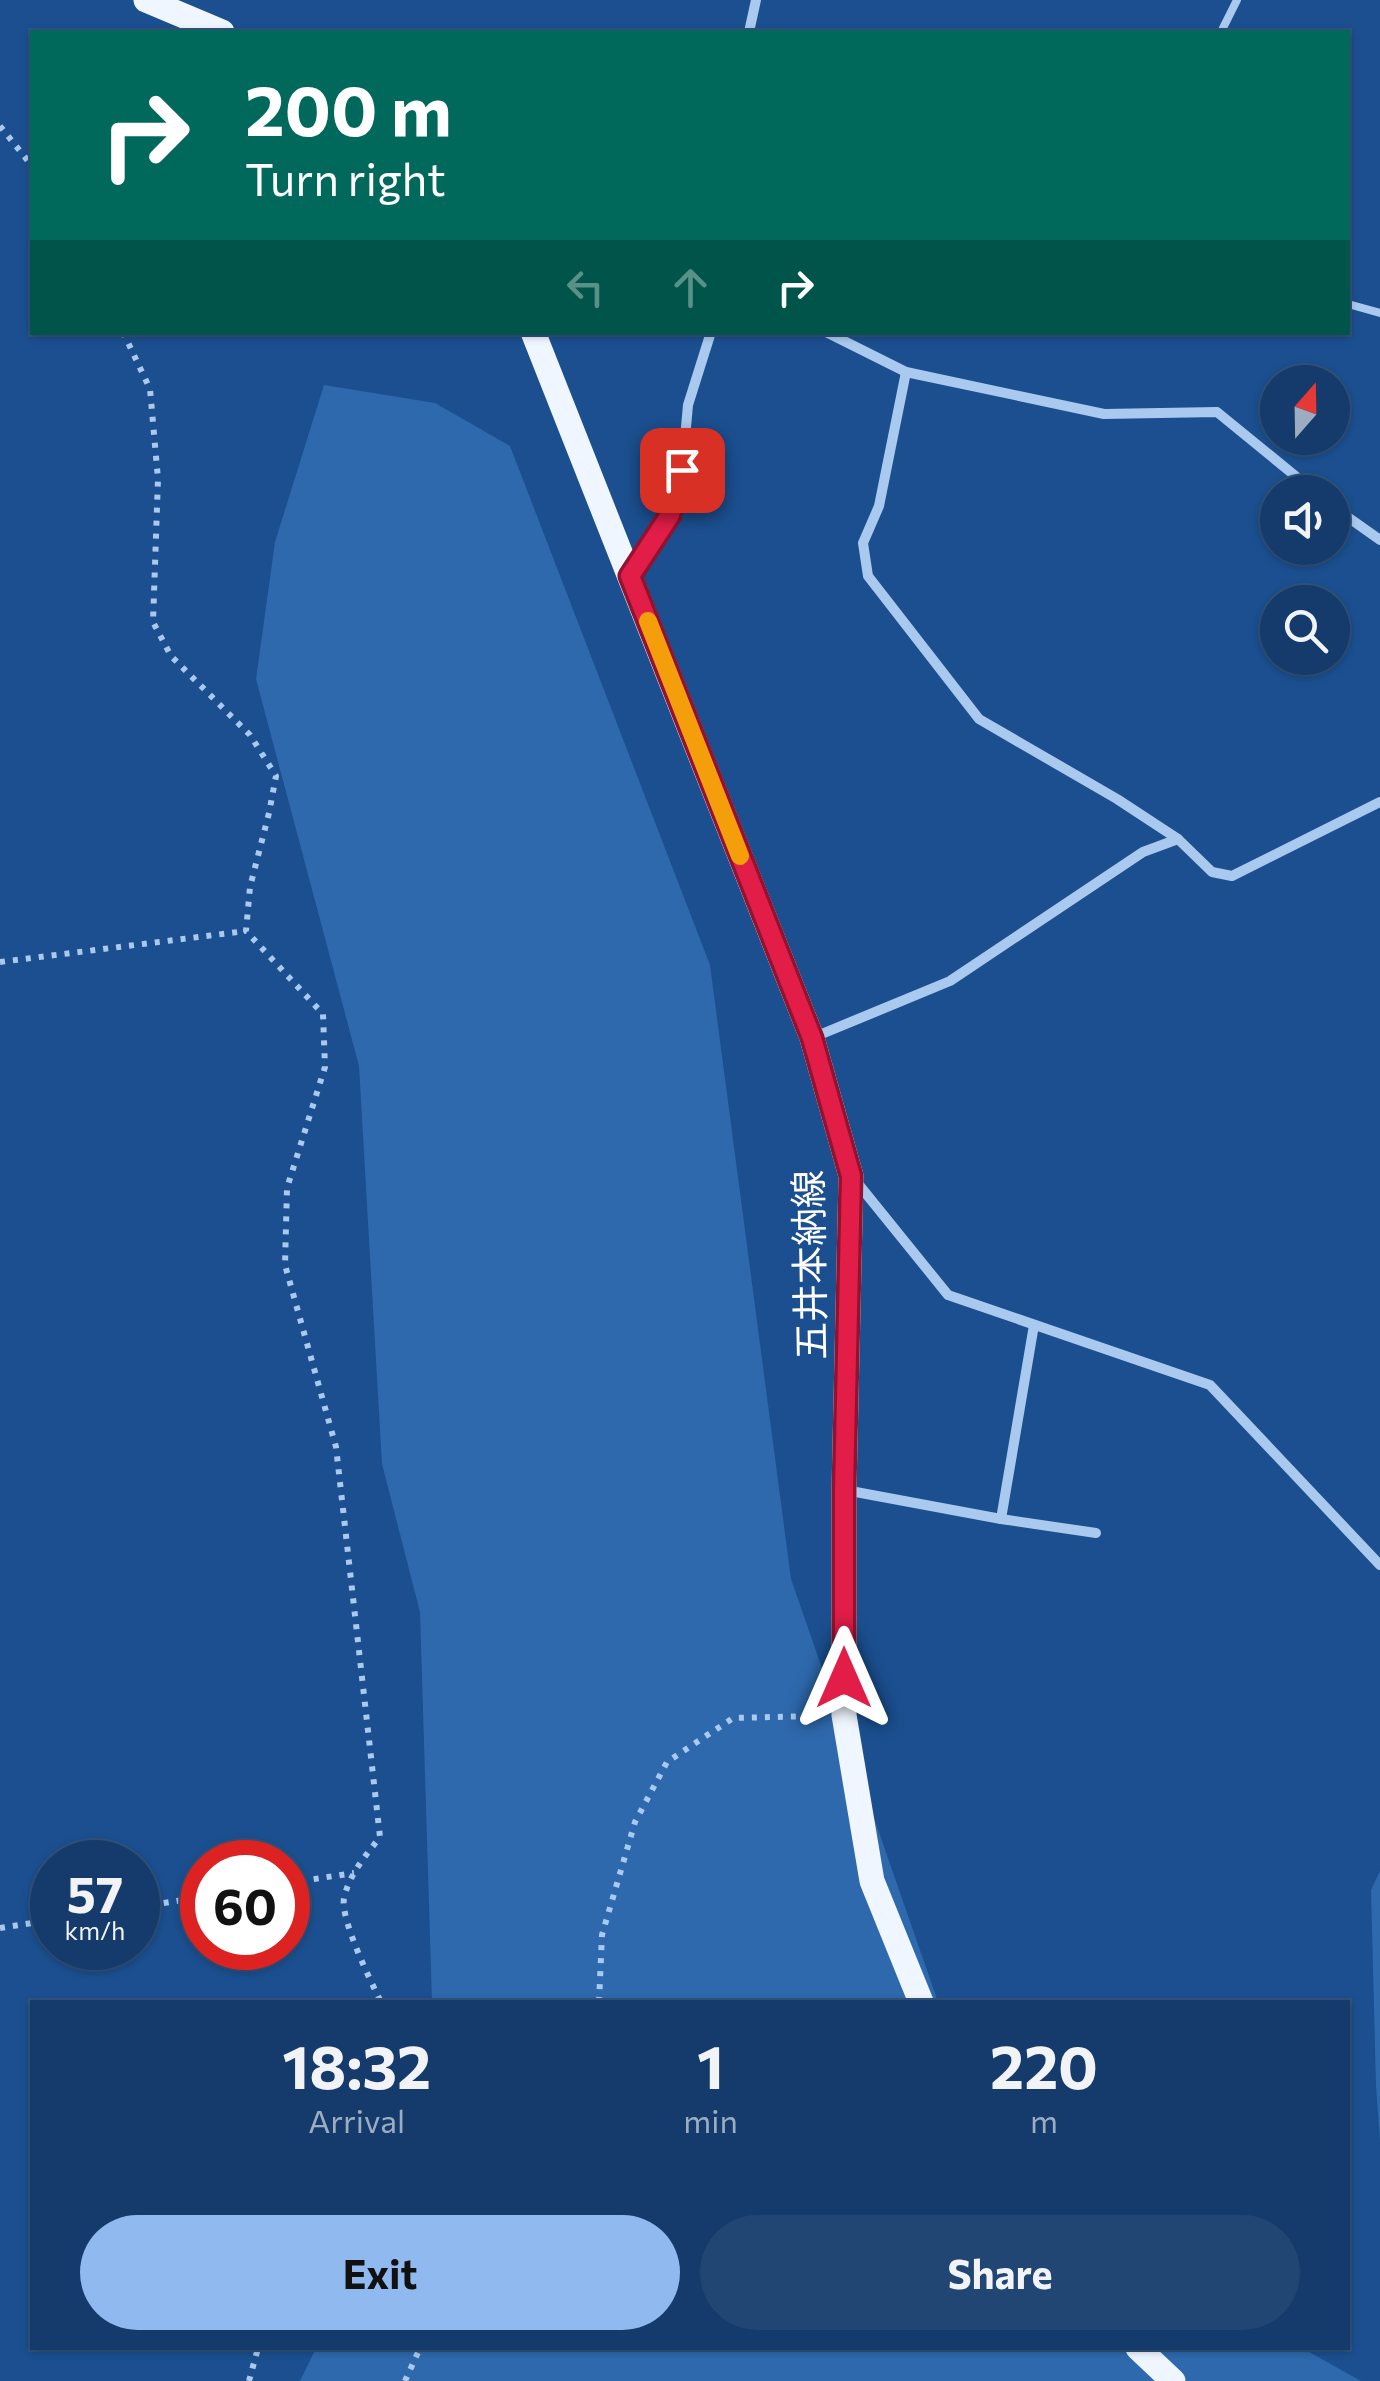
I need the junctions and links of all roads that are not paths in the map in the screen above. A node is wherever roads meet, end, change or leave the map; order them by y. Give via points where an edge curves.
1 (146, 0) edge
2 (756, 0) edge
3 (1237, 0) edge
4 (217, 30) edge
5 (749, 30) edge
6 (1222, 30) edge
7 (1350, 305) edge
8 (1380, 313) edge
9 (534, 335) edge
10 (711, 335) edge
11 (832, 335) edge
12 (906, 372) junction
13 (1294, 475) edge
14 (1350, 519) edge
15 (1380, 540) edge
16 (630, 576) junction
17 (1380, 802) edge
18 (1178, 839) junction
19 (812, 1038) junction
20 (851, 1176) junction
21 (1034, 1325) junction
22 (844, 1490) junction
23 (1001, 1519) junction
24 (1096, 1534) dead end
25 (1380, 1565) edge
26 (920, 2000) edge
27 (1140, 2350) edge
28 (1173, 2381) edge

1 - 4 main road
2 - 5 street
3 - 6 lane
7 - 8 lane
9 - 16 main road, 五井本納線
10 - 16 street via 688,405 670,515
11 - 12 street
12 - 13 street via 1104,414 1217,412
12 - 18 street via 879,506 863,543 868,576 980,719
14 - 15 street
16 - 19 main road, 五井本納線
17 - 18 street via 1232,876 1212,872
18 - 19 street via 1143,852 950,981
19 - 20 main road, 五井本納線
20 - 21 street via 948,1296
20 - 22 main road, 五井本納線
21 - 23 street
21 - 25 street via 1210,1385
22 - 23 street
22 - 26 main road, 五井本納線 via 844,1715 872,1880
23 - 24 street
27 - 28 main road

